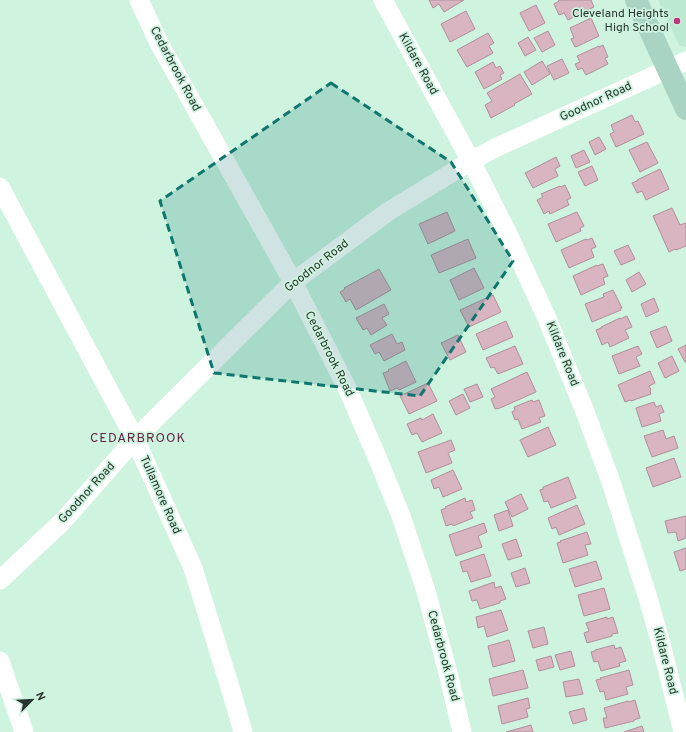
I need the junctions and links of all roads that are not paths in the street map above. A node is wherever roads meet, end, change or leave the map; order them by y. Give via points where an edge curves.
1 (139, 0) edge
2 (383, 0) edge
3 (636, 0) edge
4 (677, 65) edge
5 (686, 109) edge
6 (471, 161) junction
7 (0, 187) edge
8 (293, 282) junction
9 (135, 439) junction
10 (0, 580) edge
11 (0, 661) edge
12 (24, 732) edge
13 (243, 732) edge
14 (462, 732) edge
15 (683, 732) edge

1 - 8 street, Cedarbrook Road via 159,43
2 - 6 street, Kildare Road
3 - 4 main road
4 - 5 main road
4 - 6 street, Goodnor Road
6 - 8 street, Goodnor Road via 389,211
6 - 15 street, Kildare Road via 546,316 610,479 652,611
7 - 9 street, Tullamore Road
8 - 9 street, Goodnor Road
8 - 14 street, Cedarbrook Road via 348,390 401,516 426,591
9 - 10 street, Goodnor Road via 63,521
9 - 13 street, Tullamore Road via 193,568
11 - 12 street

